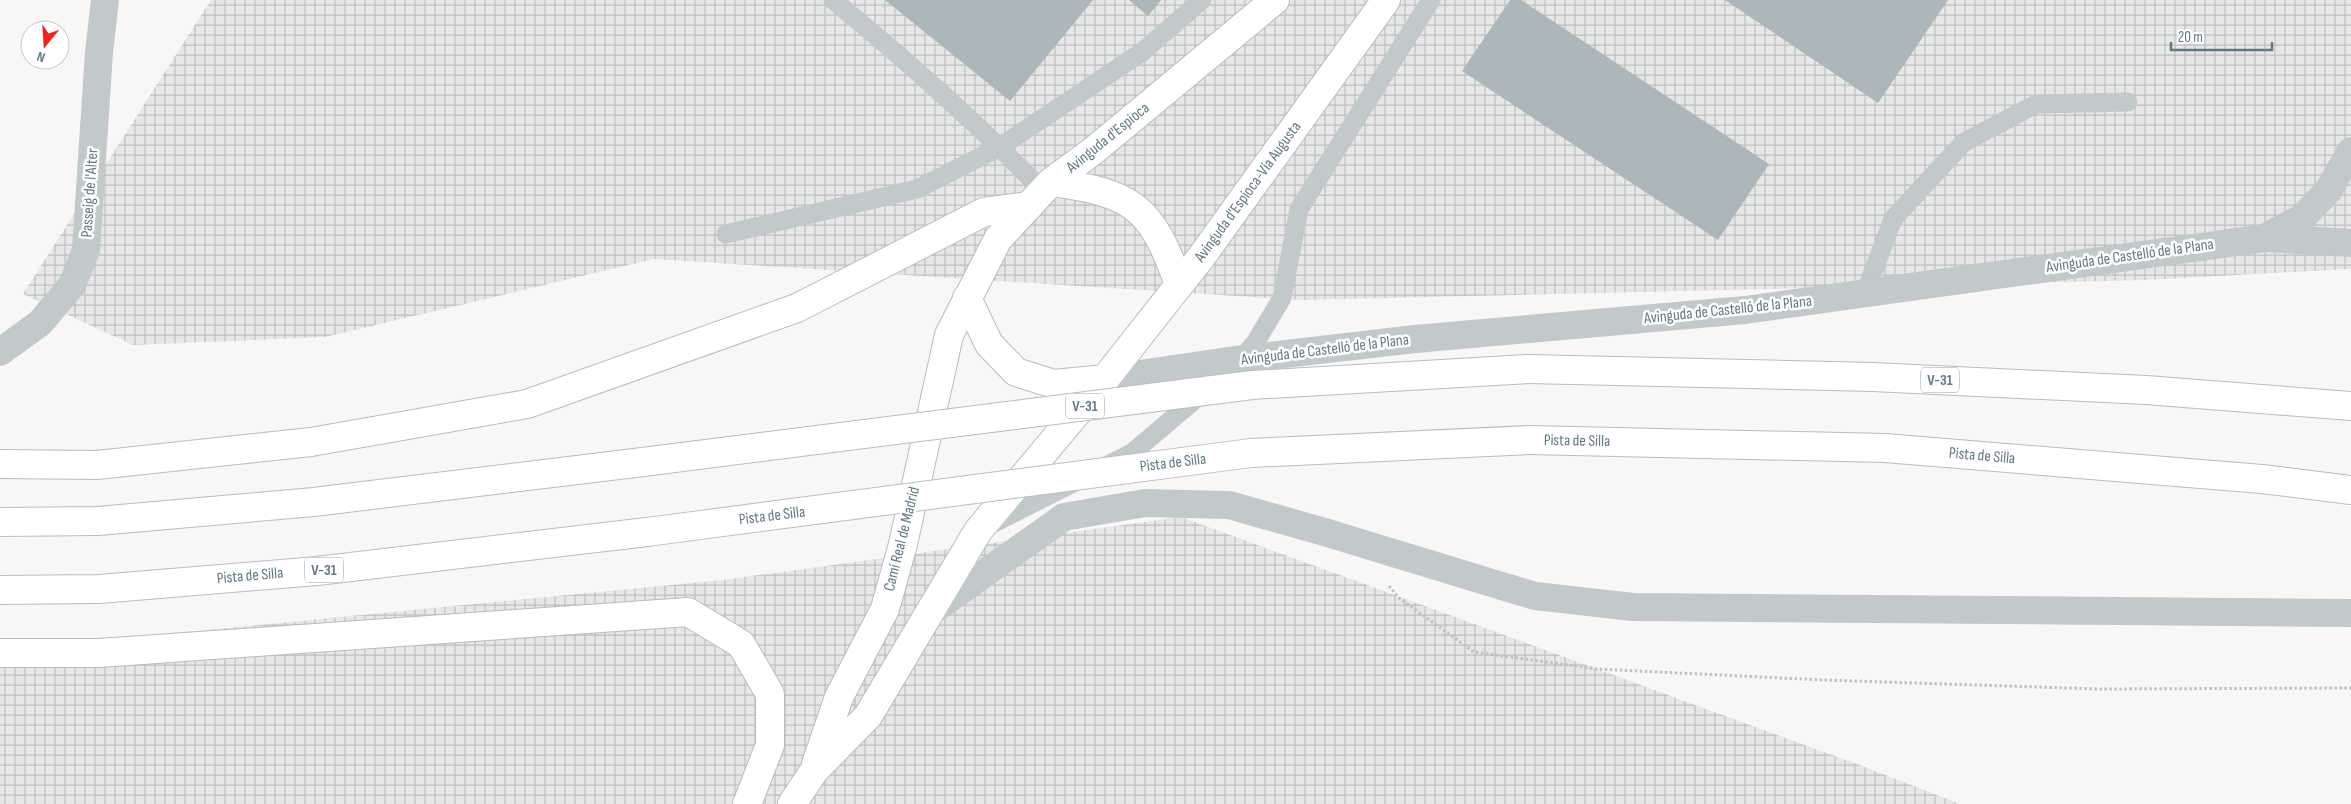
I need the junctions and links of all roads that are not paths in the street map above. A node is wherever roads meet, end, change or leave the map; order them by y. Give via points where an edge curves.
1 (105, 0) edge
2 (832, 0) edge
3 (1202, 0) edge
4 (1275, 0) edge
5 (1386, 0) edge
6 (1431, 0) edge
7 (2128, 102) dead end
8 (1000, 147) junction
9 (2351, 151) edge
10 (1041, 193) junction
11 (726, 234) dead end
12 (2265, 238) junction
13 (2351, 243) edge
14 (1179, 284) junction
15 (1865, 293) junction
16 (967, 298) junction
17 (1, 352) edge
18 (1242, 360) junction
19 (1105, 379) junction
20 (2351, 406) edge
21 (0, 464) edge
22 (2351, 490) edge
23 (0, 522) edge
24 (978, 531) junction
25 (0, 590) edge
26 (933, 610) junction
27 (2351, 613) edge
28 (0, 653) edge
29 (814, 771) junction
30 (747, 804) edge
31 (792, 804) edge

1 - 17 street, Passeig de l'Alter via 98,52 86,250 72,285 40,323
2 - 8 lane
3 - 8 lane via 1142,52
4 - 10 main road, Avinguda d'Espioca
5 - 14 main road, Avinguda d'Espioca-Vía Augusta
6 - 18 lane via 1300,209 1282,298
7 - 15 lane via 2036,104 1963,143 1893,219
8 - 10 lane
8 - 11 lane via 918,189
9 - 12 street via 2328,191 2302,218
10 - 14 main road via 1093,188 1127,200 1150,221 1169,255
10 - 16 main road, Avinguda d'Espioca via 998,239
10 - 21 main road via 984,212 797,308 527,404 311,442 97,465
12 - 13 street, Avinguda de Castelló de la Plana
12 - 15 street, Avinguda de Castelló de la Plana
14 - 19 main road, Avinguda d'Espioca-Vía Augusta
15 - 18 street, Avinguda de Castelló de la Plana via 1745,310 1415,339
16 - 19 main road via 989,344 1016,372 1054,384
16 - 29 main road, Camí Real de Madrid via 949,335 903,544 885,609 839,697
18 - 19 street, Avinguda de Castelló de la Plana
18 - 24 lane via 1132,453
19 - 24 main road, Camí Real de Madrid
20 - 23 main road, V-31, bridge via 2146,390 1893,378 1528,369 1252,385 314,502 98,521
22 - 25 main road, Pista de Silla / V-31, bridge via 2262,479 1885,448 1529,440 1251,453 647,532 317,571 99,589
24 - 26 main road, Camí Real de Madrid
26 - 27 street via 1064,517 1145,503 1229,506 1535,596 1633,607
26 - 29 main road, Camí Real de Madrid via 868,716
28 - 30 main road via 99,653 688,612 741,644 770,694 770,745
29 - 31 main road, Camí Real de Madrid

